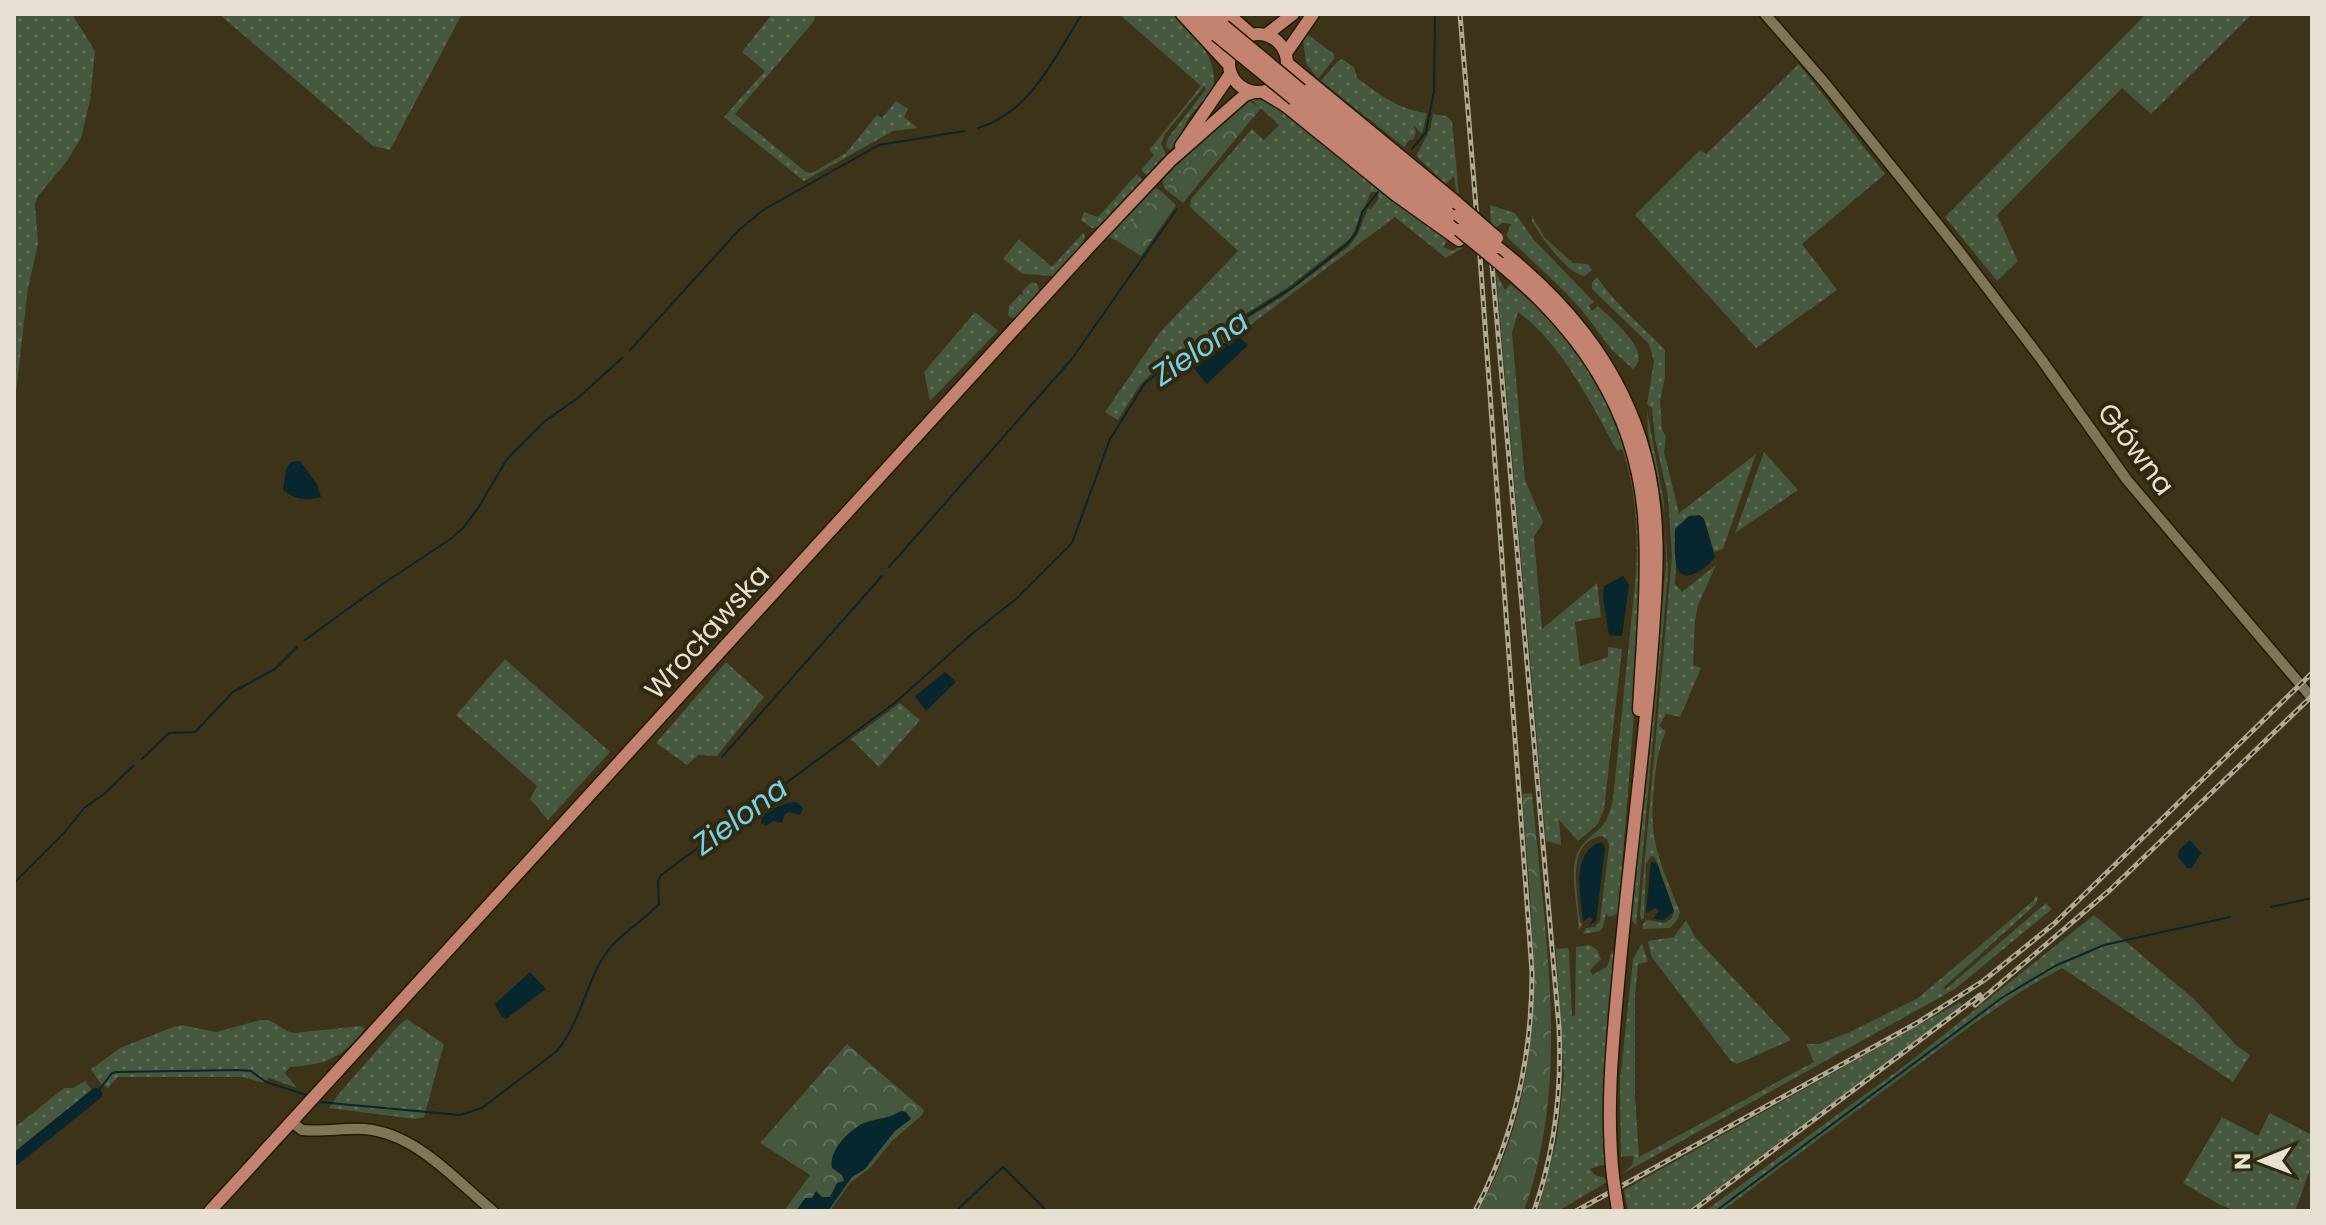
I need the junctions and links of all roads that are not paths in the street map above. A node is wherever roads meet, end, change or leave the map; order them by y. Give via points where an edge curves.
1 (1182, 14) edge
2 (1196, 14) edge
3 (1212, 14) edge
4 (1293, 14) edge
5 (1313, 14) edge
6 (1765, 14) edge
7 (1223, 25) edge
8 (1252, 35) junction
9 (1266, 35) junction
10 (1287, 58) junction
11 (1230, 69) junction
12 (1259, 92) junction
13 (1298, 94) junction
14 (1171, 160) junction
15 (1457, 209) junction
16 (1459, 235) junction
17 (1494, 246) junction
18 (2312, 698) edge
19 (1633, 829) junction
20 (292, 1122) junction
21 (210, 1211) edge
22 (493, 1211) edge
23 (1618, 1211) edge

1 - 11 main road
2 - 7 main road
3 - 7 main road
4 - 9 main road
5 - 10 main road
6 - 18 street, Główna via 1933,219 2127,480
7 - 8 main road
7 - 13 main road, bridge
8 - 9 main road
8 - 11 main road via 1235,45
9 - 10 main road via 1281,45
10 - 12 main road via 1280,83
10 - 15 main road
11 - 12 main road via 1236,82
11 - 14 main road
12 - 14 main road via 1245,95
12 - 16 main road via 1286,106 1396,195
13 - 15 main road
13 - 16 main road
14 - 20 main road, Wrocławska
15 - 17 main road, bridge
16 - 17 main road, bridge
17 - 19 main road, bridge via 1499,263 1545,303 1589,357 1621,417 1637,467 1645,549
17 - 19 main road via 1555,298 1599,352 1634,421 1651,480 1658,568
19 - 23 main road, bridge via 1611,1073 1610,1143
20 - 21 main road, Wrocławska
20 - 22 street via 302,1130 364,1129 401,1140 427,1155

